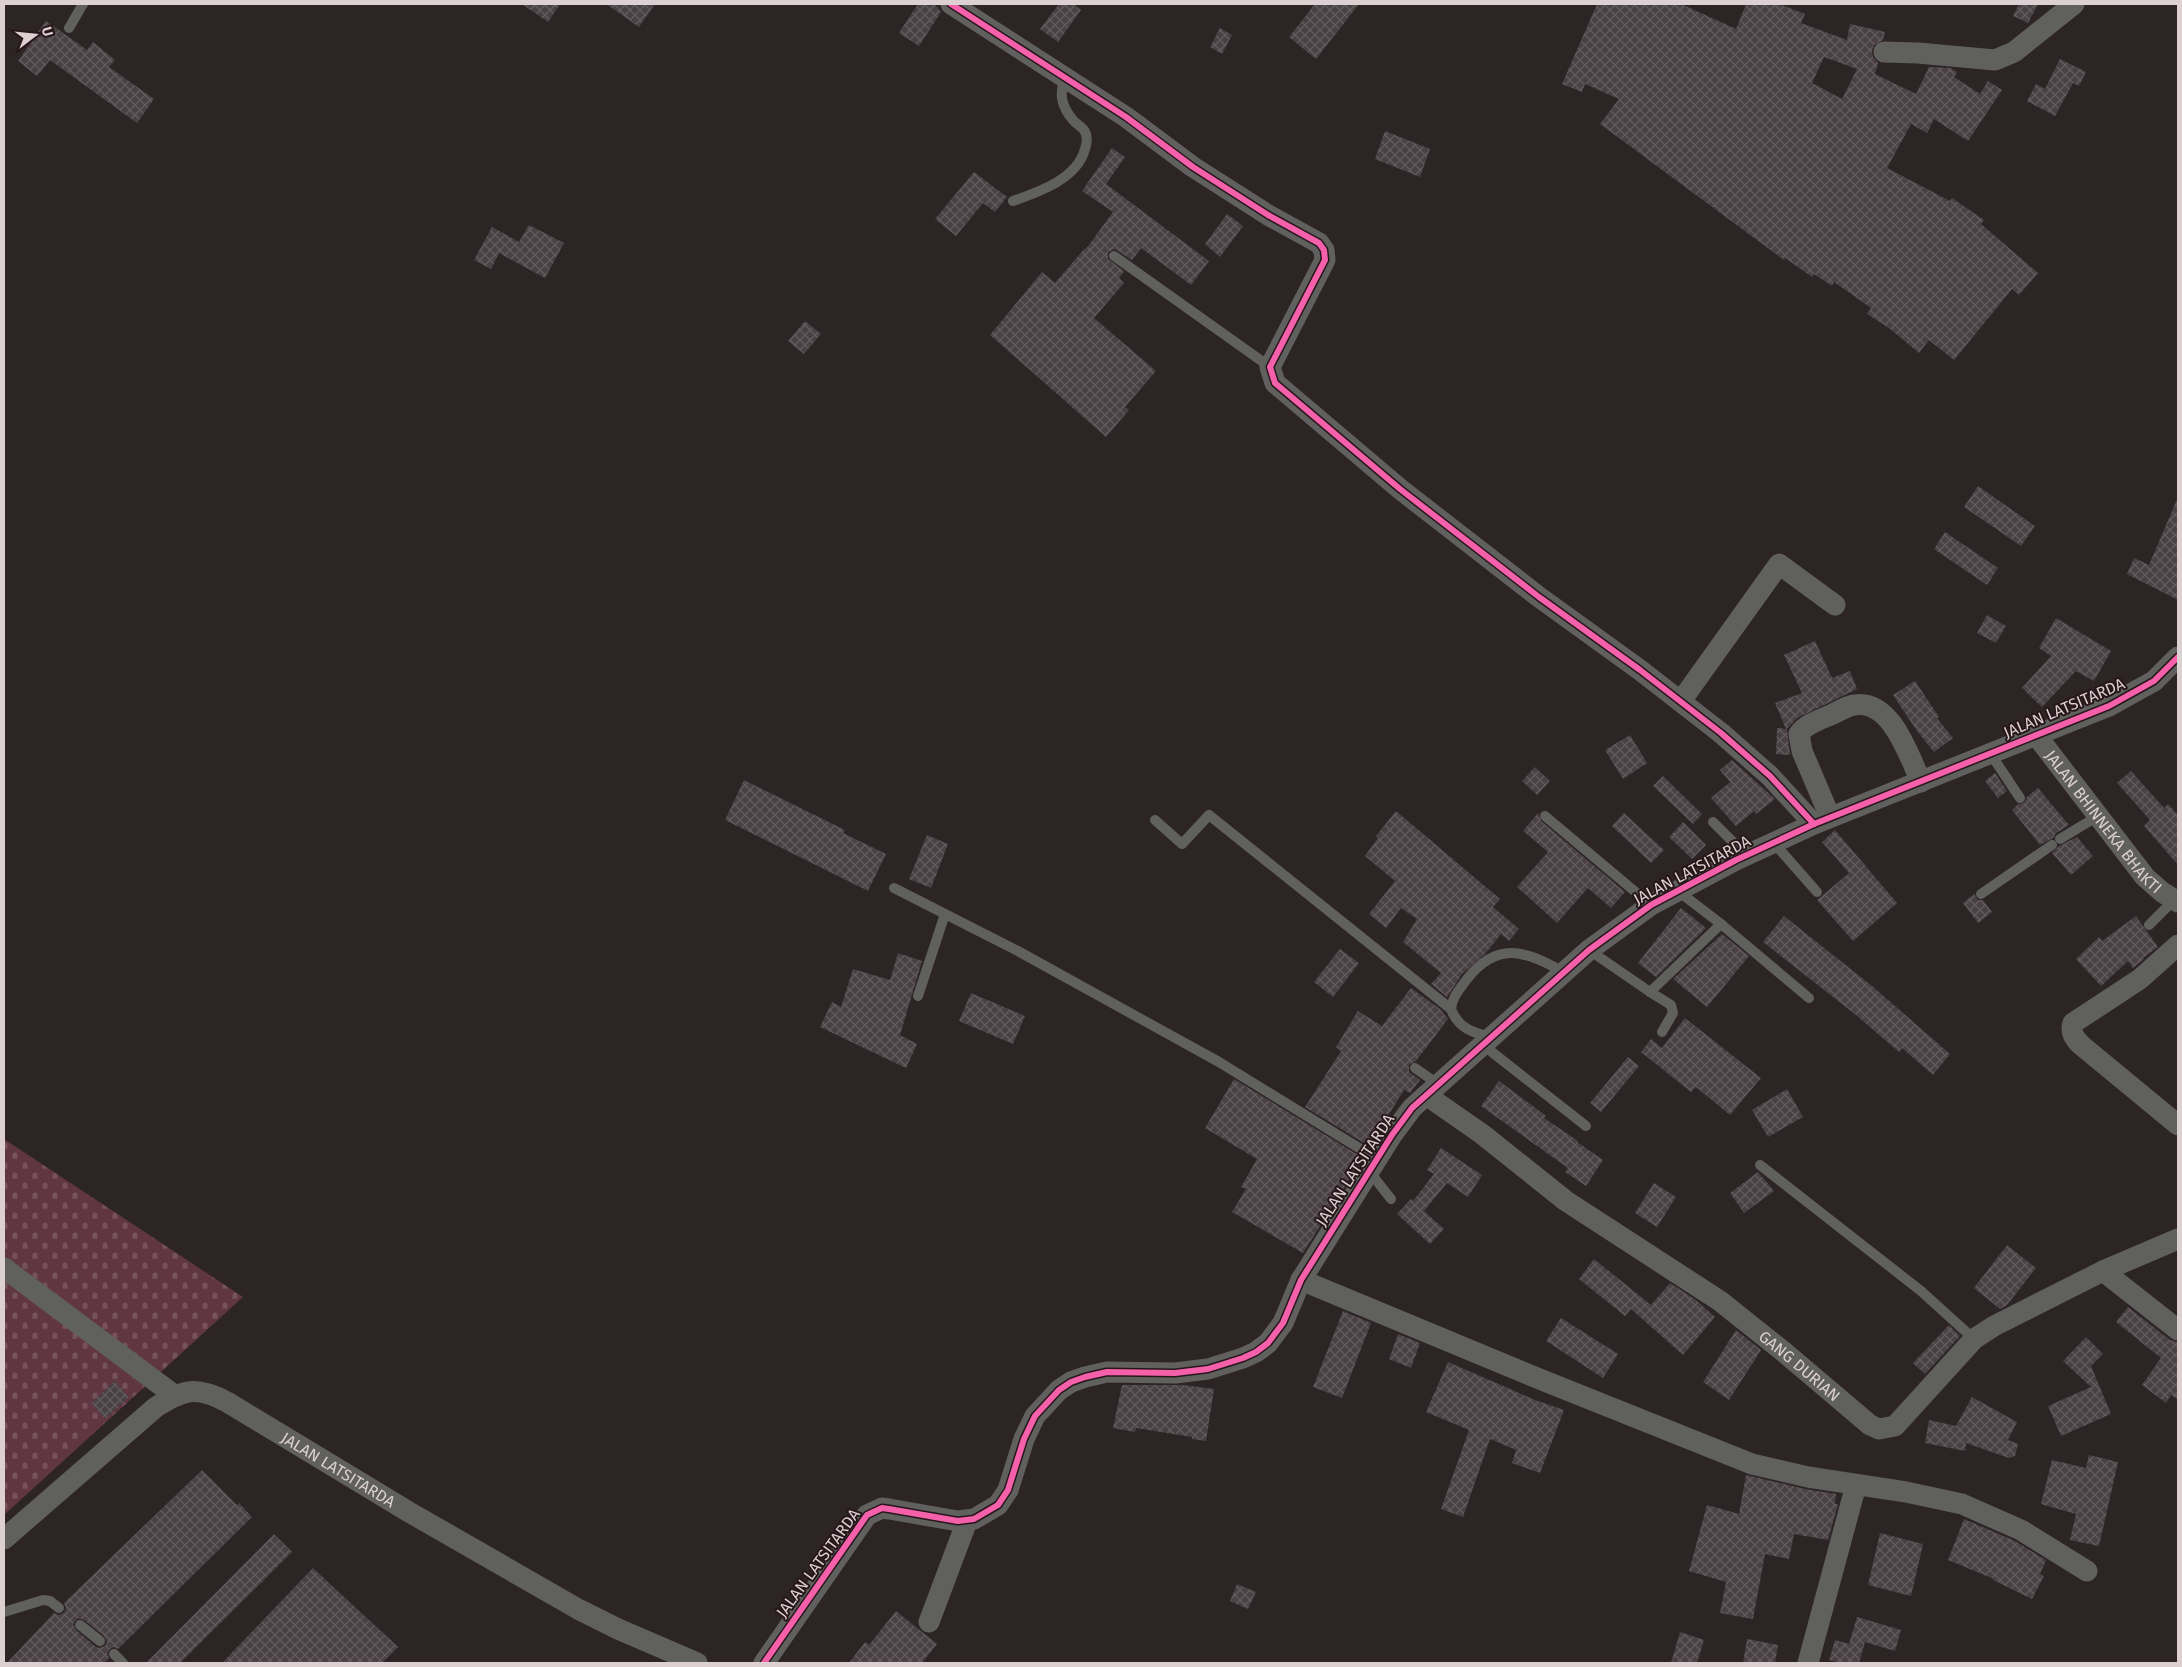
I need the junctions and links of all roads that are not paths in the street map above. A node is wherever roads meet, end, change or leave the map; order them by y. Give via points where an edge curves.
1 (83, 4) edge
2 (951, 4) edge
3 (2074, 4) edge
4 (69, 28) dead end
5 (1884, 52) dead end
6 (1065, 78) junction
7 (1013, 201) dead end
8 (1114, 256) dead end
9 (1270, 367) junction
10 (1836, 606) dead end
11 (2177, 660) edge
12 (1681, 701) junction
13 (2036, 735) junction
14 (1990, 754) junction
15 (1920, 782) junction
16 (2020, 798) dead end
17 (1545, 816) dead end
18 (2098, 816) junction
19 (1155, 820) dead end
20 (1822, 820) junction
21 (1713, 822) dead end
22 (1772, 842) junction
23 (1746, 855) junction
24 (894, 888) dead end
25 (1677, 890) junction
26 (1817, 892) dead end
27 (1981, 894) dead end
28 (2176, 901) edge
29 (1651, 905) junction
30 (945, 914) junction
31 (1721, 924) junction
32 (2149, 925) dead end
33 (2178, 945) edge
34 (1589, 950) junction
35 (1562, 972) junction
36 (1650, 992) junction
37 (918, 996) dead end
38 (1809, 998) dead end
39 (1451, 1009) junction
40 (1662, 1032) dead end
41 (1487, 1041) junction
42 (1415, 1068) dead end
43 (1432, 1089) junction
44 (2178, 1125) edge
45 (1586, 1126) dead end
46 (1373, 1165) junction
47 (1760, 1165) dead end
48 (1391, 1199) dead end
49 (2178, 1239) edge
50 (2103, 1271) junction
51 (6, 1275) edge
52 (1302, 1280) junction
53 (2178, 1330) edge
54 (1974, 1339) junction
55 (174, 1395) junction
56 (1856, 1485) junction
57 (967, 1521) junction
58 (4, 1539) edge
59 (2087, 1570) dead end
60 (59, 1608) dead end
61 (4, 1612) edge
62 (929, 1622) dead end
63 (80, 1625) dead end
64 (100, 1641) dead end
65 (114, 1654) dead end
66 (123, 1663) edge
67 (697, 1663) edge
68 (764, 1663) edge
69 (1808, 1663) edge

1 - 4 lane
2 - 6 street
3 - 5 street via 2014,52 1995,60
6 - 7 lane via 1061,101 1087,138 1083,155 1061,180
6 - 9 street via 1251,205 1316,240 1323,247 1325,260
8 - 9 lane
9 - 12 street via 1272,380 1278,387 1400,489
10 - 12 street via 1778,564
11 - 13 street, JALAN LATSITARDA via 2134,694
12 - 20 street
13 - 14 street, JALAN LATSITARDA
13 - 18 street, JALAN BHINNEKA BHAKTI
14 - 15 street, JALAN LATSITARDA
14 - 16 lane
15 - 20 street, JALAN LATSITARDA
15 - 20 street via 1888,719 1870,707 1852,705 1799,734
17 - 29 lane
18 - 27 lane
18 - 28 street, JALAN BHINNEKA BHAKTI via 2145,877
19 - 39 lane via 1182,844 1209,814
20 - 22 street, JALAN LATSITARDA
21 - 23 lane
22 - 23 street, JALAN LATSITARDA
22 - 26 lane
23 - 25 street, JALAN LATSITARDA
24 - 30 lane
25 - 29 street, JALAN LATSITARDA
25 - 31 lane
28 - 32 lane
29 - 34 street, JALAN LATSITARDA
30 - 37 lane
30 - 46 lane via 1219,1062
31 - 36 lane
31 - 38 lane
33 - 44 street via 2140,979 2073,1023 2072,1028 2081,1045
34 - 35 street, JALAN LATSITARDA
34 - 36 lane
35 - 39 lane via 1518,954 1497,954 1477,967 1455,996
35 - 41 street, JALAN LATSITARDA
36 - 40 lane via 1672,1007 1673,1013
39 - 41 lane via 1458,1023
41 - 43 street, JALAN LATSITARDA
41 - 45 lane
42 - 43 lane
43 - 46 street, JALAN LATSITARDA via 1398,1125
43 - 54 street, GANG DURIAN via 1566,1201 1720,1301 1870,1425 1880,1429 1895,1426
46 - 48 lane
46 - 52 street, JALAN LATSITARDA
47 - 54 lane via 1921,1291
49 - 50 street, GANG DURIAN
50 - 53 street
50 - 54 street, GANG DURIAN
51 - 55 street
52 - 56 street via 1752,1464
52 - 57 street, JALAN LATSITARDA via 1277,1333 1256,1352 1229,1363 1189,1372 1098,1374 1059,1390 1035,1416 1008,1490 998,1505
55 - 58 street, JALAN LATSITARDA
55 - 67 street, JALAN LATSITARDA via 201,1390 212,1394 578,1608
56 - 59 street via 1962,1504 2021,1530
56 - 69 street
57 - 62 street
57 - 68 street, JALAN LATSITARDA via 899,1509 882,1508 867,1515
60 - 61 lane via 43,1600
63 - 64 lane
65 - 66 lane

